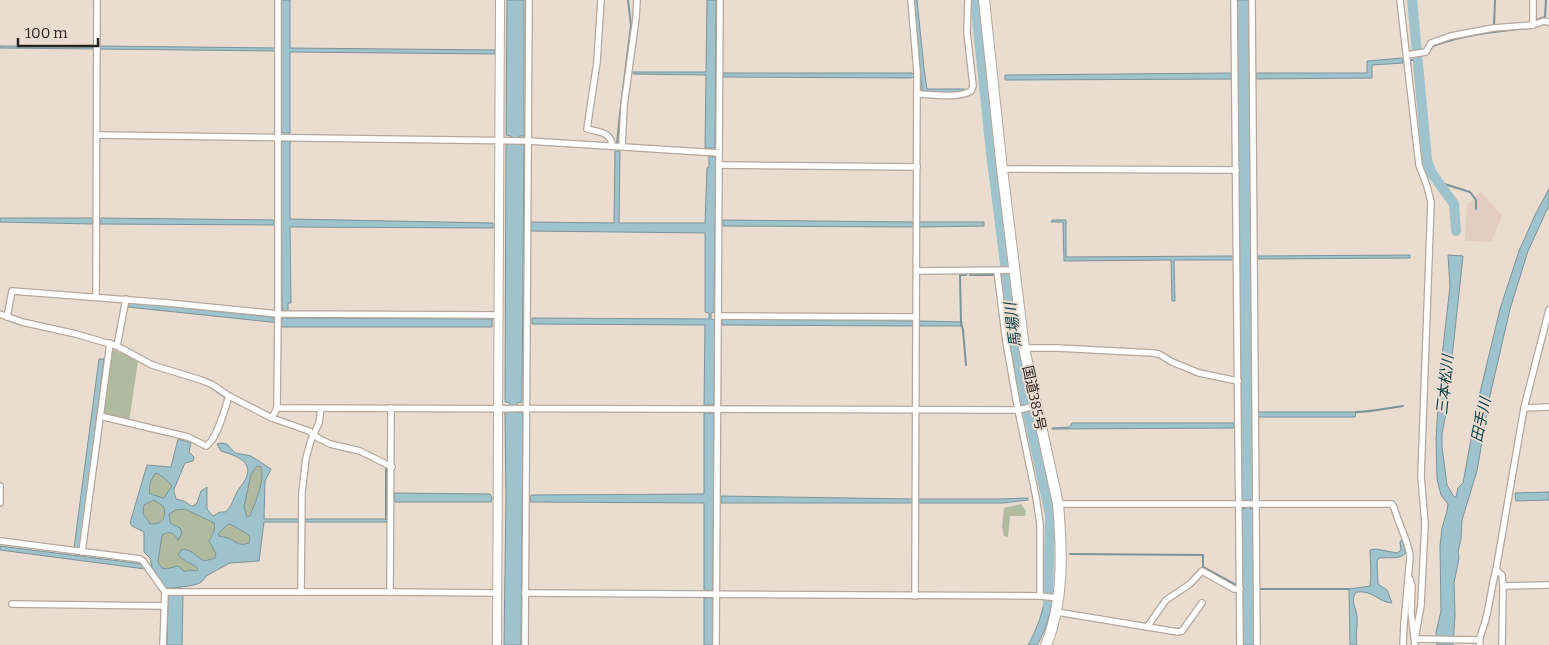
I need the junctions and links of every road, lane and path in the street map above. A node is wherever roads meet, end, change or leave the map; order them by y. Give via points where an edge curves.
1 (98, 0) edge
2 (278, 0) edge
3 (500, 0) edge
4 (529, 0) edge
5 (601, 0) edge
6 (637, 0) edge
7 (720, 0) edge
8 (911, 0) edge
9 (968, 0) edge
10 (984, 0) edge
11 (1234, 0) edge
12 (1252, 0) edge
13 (1400, 0) edge
14 (1533, 0) edge
15 (1549, 22) edge
16 (1533, 25) junction
17 (1407, 55) junction
18 (917, 94) junction
19 (97, 136) junction
20 (278, 137) junction
21 (499, 140) junction
22 (528, 140) junction
23 (617, 146) junction
24 (719, 153) junction
25 (719, 165) junction
26 (917, 166) junction
27 (1002, 169) junction
28 (1236, 170) junction
29 (1013, 270) junction
30 (917, 271) junction
31 (998, 271) junction
32 (96, 297) junction
33 (126, 299) junction
34 (1549, 310) edge
35 (0, 314) edge
36 (283, 314) junction
37 (499, 315) junction
38 (718, 316) junction
39 (7, 317) junction
40 (916, 317) junction
41 (110, 343) junction
42 (117, 346) junction
43 (1024, 348) junction
44 (1238, 382) junction
45 (229, 396) junction
46 (1034, 407) junction
47 (1549, 407) edge
48 (276, 408) junction
49 (391, 408) junction
50 (498, 408) junction
51 (527, 408) junction
52 (1524, 408) junction
53 (321, 409) junction
54 (718, 409) junction
55 (916, 410) junction
56 (1019, 410) junction
57 (100, 416) junction
58 (272, 418) junction
59 (314, 434) junction
60 (392, 467) junction
61 (0, 486) edge
62 (0, 503) edge
63 (1058, 504) junction
64 (1247, 504) junction
65 (0, 541) edge
66 (82, 552) junction
67 (1496, 570) junction
68 (1408, 574) junction
69 (1549, 585) edge
70 (1503, 586) junction
71 (1240, 589) junction
72 (165, 592) junction
73 (301, 592) junction
74 (390, 592) junction
75 (498, 593) junction
76 (525, 593) junction
77 (716, 595) junction
78 (915, 596) junction
79 (1041, 597) junction
80 (1057, 598) junction
81 (1202, 603) dead end
82 (12, 604) dead end
83 (164, 606) junction
84 (1057, 612) junction
85 (1147, 627) junction
86 (1417, 641) edge
87 (1479, 642) edge
88 (163, 645) edge
89 (497, 645) edge
90 (525, 645) edge
91 (716, 645) edge
92 (1046, 645) edge
93 (1240, 645) edge
94 (1257, 645) edge
95 (1403, 645) edge
96 (1502, 645) edge

1 - 19 street
2 - 20 street
3 - 21 street
4 - 22 street
5 - 23 street via 587,129 607,134
6 - 23 street
7 - 24 street
8 - 18 street
9 - 18 street via 971,91 967,94
10 - 27 highway, 国道385号
11 - 28 street
12 - 64 street
13 - 17 street
14 - 16 street
15 - 16 street
16 - 17 street via 1451,36 1431,43 1426,52
17 - 86 street via 1419,165 1431,202 1421,476 1425,524
18 - 26 street
19 - 20 street
19 - 32 street
20 - 21 street
20 - 36 street
21 - 22 street
21 - 37 street
22 - 23 street
22 - 51 street
23 - 24 street
24 - 25 street
25 - 26 street
25 - 38 street
26 - 30 street
27 - 28 street
27 - 29 highway, 国道385号
28 - 44 street
29 - 31 street
29 - 43 highway, 国道385号
30 - 31 street
30 - 40 street
31 - 56 street via 1003,325
32 - 33 street
32 - 39 street via 12,291
33 - 36 street
33 - 42 street
34 - 52 street
35 - 39 street
36 - 37 street
36 - 48 street
37 - 50 street
38 - 40 street
38 - 54 street
39 - 41 street
40 - 55 street
41 - 42 street
41 - 57 street
42 - 45 street via 152,365 213,385
43 - 44 street via 1160,354 1199,373
43 - 46 highway, 国道385号
44 - 64 street
45 - 57 street via 218,427 206,446 188,437
45 - 58 street
46 - 56 street
46 - 63 highway, 国道385号
47 - 52 street
48 - 53 street
48 - 58 street
49 - 50 street
49 - 53 street
49 - 60 street
50 - 51 street
50 - 75 street
51 - 54 street
51 - 76 street
52 - 67 street
53 - 59 street via 320,423
54 - 55 street
54 - 77 street
55 - 56 street
55 - 78 street
56 - 79 street via 1040,524
57 - 66 street
58 - 59 street
59 - 60 street via 330,444 360,451
59 - 73 street via 306,458 302,492
60 - 74 street
61 - 62 street
63 - 64 street
63 - 80 highway, 国道385号
64 - 68 street via 1392,504 1409,546
64 - 71 street
64 - 94 street
65 - 66 street
66 - 72 street via 140,559
67 - 70 street via 1502,575
67 - 87 street
68 - 86 street
68 - 95 street
69 - 70 street
70 - 96 street
71 - 85 street via 1234,589 1202,571 1190,584 1166,600
71 - 93 street
72 - 73 street
72 - 83 street
73 - 74 street
74 - 75 street
75 - 89 street
76 - 77 street
76 - 90 street
77 - 78 street
77 - 91 street
78 - 79 street
79 - 80 street
80 - 84 highway, 国道385号
81 - 85 street via 1182,631
82 - 83 street
83 - 88 street
84 - 85 street
84 - 92 highway, 国道385号
86 - 87 street

